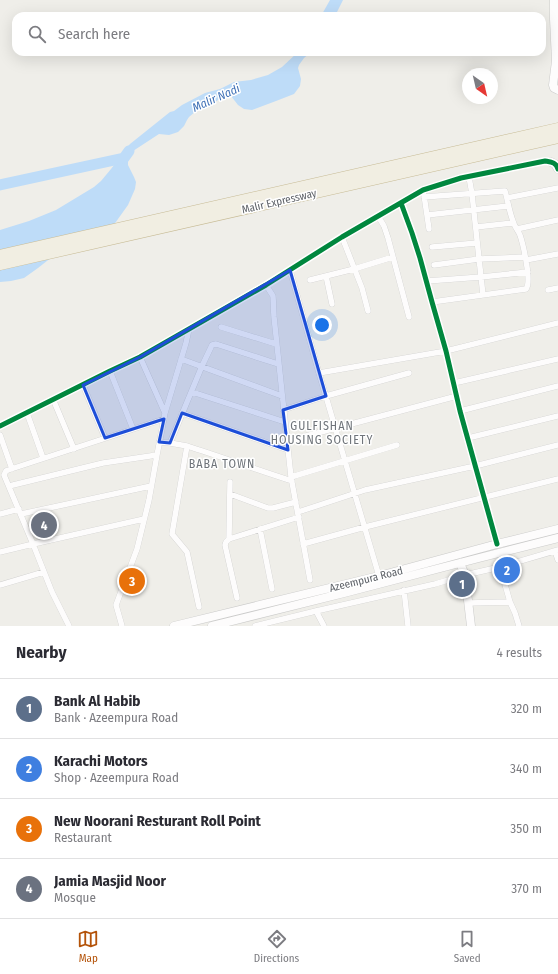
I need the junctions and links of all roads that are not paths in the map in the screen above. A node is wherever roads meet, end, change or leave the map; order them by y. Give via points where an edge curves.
1 (554, 0) edge
2 (558, 90) edge
3 (558, 128) edge
4 (558, 138) edge
5 (551, 162) joint
6 (558, 169) edge
7 (469, 177) junction
8 (558, 188) edge
9 (423, 190) junction
10 (472, 194) junction
11 (424, 197) junction
12 (507, 198) junction
13 (400, 203) junction
14 (508, 206) junction
15 (474, 210) junction
16 (427, 215) junction
17 (378, 216) junction
18 (558, 220) edge
19 (513, 223) junction
20 (476, 227) junction
21 (429, 229) dead end
22 (517, 229) junction
23 (342, 237) junction
24 (477, 243) junction
25 (432, 247) dead end
26 (558, 254) edge
27 (0, 255) edge
28 (393, 257) junction
29 (526, 258) junction
30 (479, 259) junction
31 (0, 265) edge
32 (434, 265) dead end
33 (354, 269) junction
34 (290, 270) junction
35 (528, 272) junction
36 (326, 276) junction
37 (481, 277) junction
38 (310, 280) dead end
39 (427, 281) junction
40 (266, 285) junction
41 (558, 288) edge
42 (548, 290) dead end
43 (483, 295) junction
44 (432, 302) junction
45 (332, 304) dead end
46 (368, 311) dead end
47 (409, 317) dead end
48 (558, 323) edge
49 (221, 327) dead end
50 (189, 329) junction
51 (276, 344) junction
52 (446, 352) junction
53 (140, 357) junction
54 (182, 359) junction
55 (558, 359) edge
56 (278, 364) junction
57 (202, 366) junction
58 (110, 371) junction
59 (319, 373) junction
60 (409, 373) dead end
61 (454, 383) junction
62 (83, 385) junction
63 (558, 386) edge
64 (192, 392) junction
65 (282, 396) junction
66 (326, 396) junction
67 (457, 396) junction
68 (53, 399) junction
69 (283, 410) junction
70 (460, 411) junction
71 (27, 413) junction
72 (182, 413) junction
73 (165, 416) junction
74 (558, 416) edge
75 (285, 422) junction
76 (0, 426) edge
77 (335, 428) junction
78 (133, 429) junction
79 (0, 435) edge
80 (105, 438) junction
81 (468, 438) junction
82 (287, 441) junction
83 (159, 442) junction
84 (170, 443) junction
85 (397, 445) dead end
86 (558, 445) edge
87 (187, 446) junction
88 (74, 448) junction
89 (288, 450) junction
90 (156, 455) junction
91 (43, 458) junction
92 (345, 461) junction
93 (475, 466) junction
94 (6, 471) edge
95 (291, 479) junction
96 (558, 480) edge
97 (230, 482) dead end
98 (9, 486) junction
99 (151, 486) junction
100 (230, 494) junction
101 (355, 494) junction
102 (484, 497) junction
103 (296, 502) junction
104 (20, 511) junction
105 (0, 514) edge
106 (298, 515) junction
107 (144, 520) junction
108 (365, 527) junction
109 (260, 529) junction
110 (558, 529) edge
111 (558, 538) edge
112 (229, 539) junction
113 (33, 544) junction
114 (303, 544) junction
115 (496, 544) junction
116 (556, 550) edge
117 (0, 552) edge
118 (558, 560) edge
119 (460, 563) junction
120 (500, 567) junction
121 (44, 572) junction
122 (465, 575) junction
123 (379, 576) junction
124 (310, 580) dead end
125 (0, 585) edge
126 (272, 589) dead end
127 (404, 590) junction
128 (237, 598) dead end
129 (510, 602) junction
130 (468, 603) junction
131 (199, 607) dead end
132 (316, 611) junction
133 (69, 626) edge
134 (122, 626) edge
135 (174, 626) edge
136 (212, 626) edge
137 (255, 626) edge
138 (324, 626) edge
139 (408, 626) edge
140 (471, 626) edge
141 (519, 626) edge

1 - 2 main road via 556,61 553,85
3 - 27 highway, Malir Expressway
4 - 31 highway, Malir Expressway
5 - 6 main road
5 - 7 street
7 - 9 street
7 - 10 street
8 - 12 street
9 - 11 street
9 - 13 street
10 - 11 street
10 - 12 street via 504,190
10 - 15 street
11 - 16 street
12 - 14 street
13 - 17 street
13 - 39 street
14 - 15 street
14 - 19 street
15 - 16 street
15 - 20 street
16 - 21 street
17 - 23 street
17 - 28 street via 384,226
18 - 22 street
19 - 20 street
19 - 22 street
20 - 24 street
22 - 29 street
23 - 33 street
23 - 34 street
24 - 25 street
24 - 30 street
26 - 29 street
28 - 33 street
28 - 47 street
29 - 30 street
29 - 35 street
30 - 32 street
30 - 37 street
33 - 36 street
33 - 46 street
34 - 40 street
34 - 59 street
35 - 37 street
35 - 43 street via 526,290
36 - 38 street
36 - 45 street
37 - 39 street
37 - 43 street
39 - 44 street
40 - 50 street
40 - 51 street via 273,296
41 - 42 street
43 - 44 street
44 - 52 street
48 - 52 street
49 - 51 street
50 - 53 street
50 - 54 street
51 - 56 street
52 - 59 street
52 - 61 street
53 - 58 street
53 - 73 street
54 - 57 street
54 - 73 street
55 - 61 street
56 - 57 street via 216,344 211,346
56 - 65 street
57 - 64 street
57 - 65 street
58 - 62 street
58 - 78 street
59 - 66 street
60 - 66 street
61 - 67 street
62 - 68 street
62 - 80 street
63 - 70 street
64 - 72 street
64 - 75 street
65 - 69 street
66 - 69 street
66 - 77 street
67 - 70 street
67 - 77 street
68 - 71 street
68 - 88 street
69 - 75 street
70 - 81 street
71 - 76 street
71 - 91 street
72 - 84 street
72 - 89 street
73 - 78 street
73 - 83 street
74 - 81 street
75 - 82 street
77 - 82 street
77 - 92 street
78 - 80 street
79 - 94 street
80 - 88 street
81 - 93 street
82 - 89 street
83 - 84 street
83 - 90 street
84 - 87 street
85 - 92 street
86 - 93 street
87 - 95 street via 255,470
87 - 131 street via 172,534 187,552
88 - 91 street
89 - 95 street
90 - 98 street via 103,463
90 - 99 street
91 - 94 street
92 - 95 street
92 - 101 street
93 - 101 street
93 - 102 street
94 - 98 street via 4,475
95 - 103 street
96 - 102 street
97 - 100 street
98 - 104 street
99 - 104 street
99 - 107 street
100 - 103 street via 268,508
100 - 112 street
101 - 106 street
101 - 108 street
102 - 108 street
102 - 115 street
103 - 106 street
104 - 105 street
104 - 113 street
106 - 109 street
106 - 114 street
107 - 113 street
107 - 134 street via 137,549 116,605
108 - 114 street
108 - 123 street
109 - 112 street
109 - 126 street
110 - 115 main road, Azeempura Road
111 - 119 main road, Azeempura Road
112 - 128 street via 225,545
113 - 117 street
113 - 121 street
114 - 124 street
115 - 123 main road, Azeempura Road
116 - 118 street
116 - 120 street
119 - 122 main road
119 - 136 main road, Azeempura Road
120 - 122 street
120 - 129 street
121 - 125 street
121 - 133 street
122 - 127 street
122 - 130 main road
123 - 135 main road, Azeempura Road
127 - 132 street
127 - 139 street
129 - 130 street
129 - 141 street
130 - 140 main road
132 - 137 street
132 - 138 street

